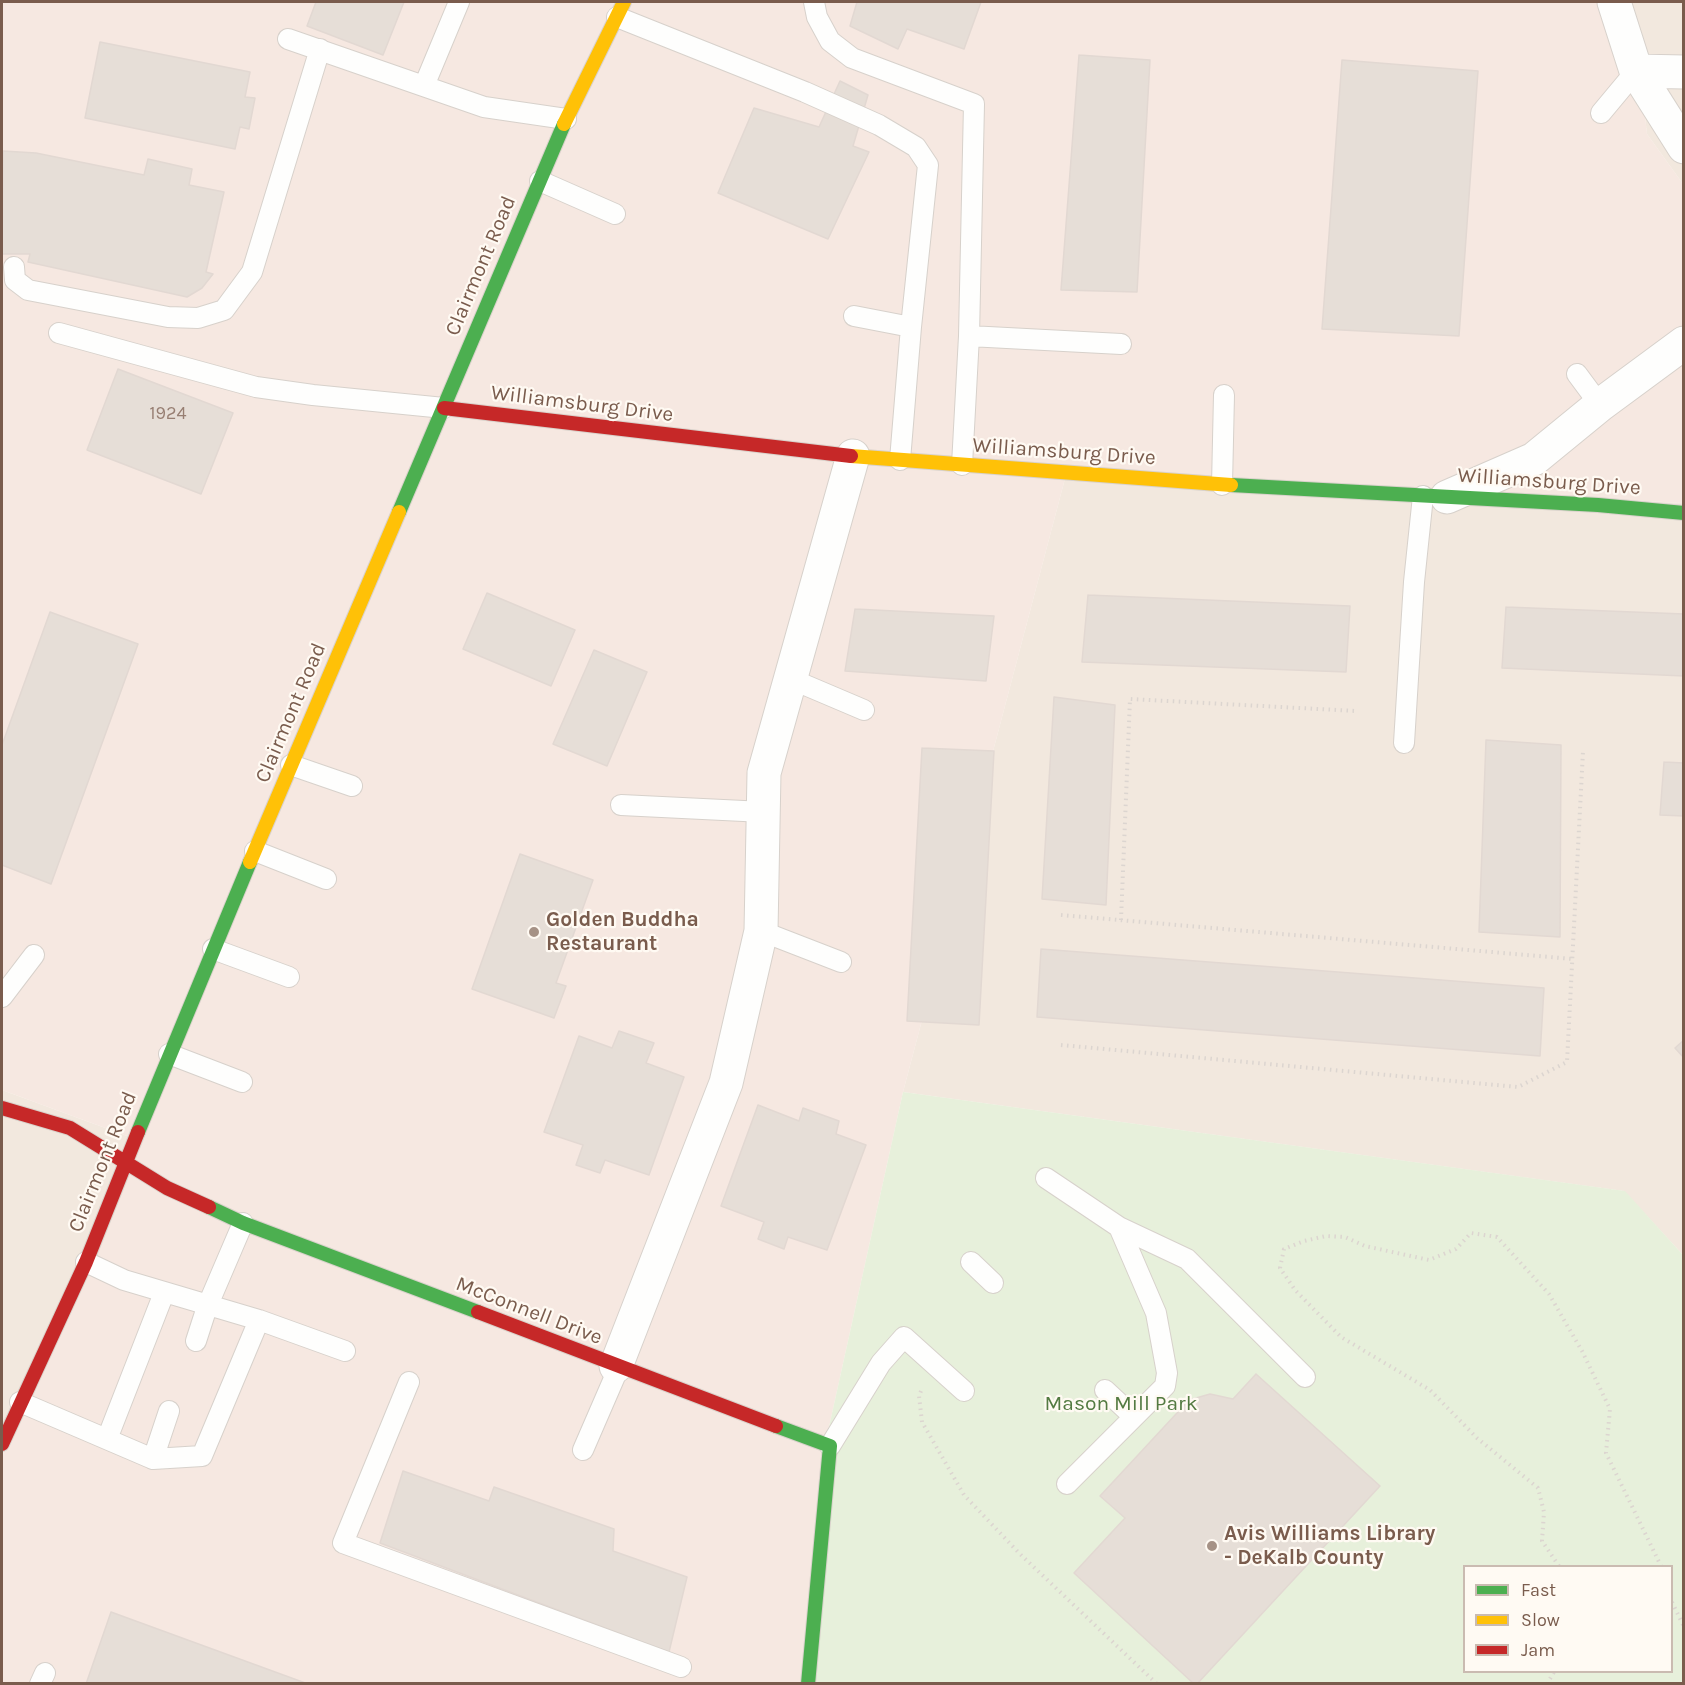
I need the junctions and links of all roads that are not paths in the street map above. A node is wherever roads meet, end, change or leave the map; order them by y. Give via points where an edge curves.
1 (459, 2) edge
2 (814, 2) edge
3 (1614, 2) edge
4 (621, 9) edge
5 (288, 39) dead end
6 (320, 50) junction
7 (1636, 71) junction
8 (1683, 72) edge
9 (424, 86) junction
10 (1601, 113) dead end
11 (566, 119) junction
12 (1683, 147) edge
13 (540, 181) junction
14 (615, 214) dead end
15 (14, 267) dead end
16 (854, 316) dead end
17 (911, 327) junction
18 (59, 333) dead end
19 (969, 336) junction
20 (1683, 343) edge
21 (1121, 344) dead end
22 (1577, 374) dead end
23 (1224, 395) dead end
24 (1599, 405) junction
25 (444, 408) junction
26 (853, 456) junction
27 (900, 460) junction
28 (962, 465) junction
29 (1222, 485) junction
30 (1435, 496) junction
31 (1683, 513) edge
32 (791, 679) junction
33 (864, 710) dead end
34 (1404, 743) dead end
35 (291, 765) junction
36 (352, 786) dead end
37 (621, 805) dead end
38 (764, 812) junction
39 (255, 851) junction
40 (326, 879) dead end
41 (762, 931) junction
42 (213, 948) junction
43 (34, 955) dead end
44 (841, 962) dead end
45 (289, 977) dead end
46 (2, 997) edge
47 (169, 1054) junction
48 (242, 1082) dead end
49 (2, 1108) edge
50 (126, 1164) junction
51 (1046, 1178) dead end
52 (243, 1223) junction
53 (1119, 1227) junction
54 (86, 1262) junction
55 (971, 1262) dead end
56 (993, 1283) dead end
57 (164, 1293) junction
58 (207, 1306) junction
59 (259, 1320) junction
60 (196, 1341) dead end
61 (345, 1351) dead end
62 (617, 1366) junction
63 (1305, 1377) dead end
64 (409, 1382) dead end
65 (1105, 1390) dead end
66 (964, 1392) dead end
67 (20, 1401) junction
68 (169, 1411) dead end
69 (1134, 1417) junction
70 (107, 1439) junction
71 (2, 1444) edge
72 (830, 1446) junction
73 (583, 1450) dead end
74 (153, 1459) junction
75 (1067, 1484) dead end
76 (681, 1667) dead end
77 (808, 1683) edge

1 - 9 lane
2 - 19 lane via 830,42 852,57 974,104
3 - 7 street
4 - 11 street, Clairmont Road
4 - 17 lane via 879,125 916,147 928,165
5 - 6 lane
6 - 9 lane
6 - 15 lane via 252,272 224,310 198,318 168,317 27,290 15,280
7 - 8 street
7 - 10 lane
7 - 12 street
9 - 11 lane via 484,107
11 - 13 street, Clairmont Road
13 - 14 lane
13 - 25 street, Clairmont Road
16 - 17 lane
17 - 27 lane
18 - 25 lane via 256,387
19 - 21 lane
19 - 28 lane
20 - 24 street
22 - 24 lane
23 - 29 lane
24 - 30 street via 1534,459
25 - 26 street, Williamsburg Drive
25 - 35 street, Clairmont Road
26 - 27 street, Williamsburg Drive
26 - 32 street
27 - 28 street, Williamsburg Drive
28 - 29 street, Williamsburg Drive
29 - 30 street, Williamsburg Drive
30 - 31 street, Williamsburg Drive
30 - 34 lane via 1414,582
32 - 33 lane
32 - 38 street via 764,773
35 - 36 lane
35 - 39 street, Clairmont Road
37 - 38 lane
38 - 41 street
39 - 40 lane
39 - 42 street, Clairmont Road
41 - 44 lane
41 - 62 street via 726,1083
42 - 45 lane
42 - 47 street, Clairmont Road
43 - 46 lane
47 - 48 lane
47 - 50 street, Clairmont Road
49 - 50 street, McConnell Drive via 70,1128
50 - 52 street, McConnell Drive
50 - 54 street, Clairmont Road
51 - 53 lane
52 - 58 lane
52 - 62 street, McConnell Drive
53 - 63 lane via 1187,1259
53 - 69 lane via 1155,1313 1167,1373 1165,1386
54 - 57 lane
54 - 67 street, Clairmont Road
55 - 56 lane
57 - 58 lane
57 - 70 lane
58 - 59 lane
58 - 60 lane
59 - 61 lane
59 - 74 lane via 202,1456
62 - 72 street, McConnell Drive
62 - 73 lane
64 - 76 lane via 343,1543
65 - 69 lane
66 - 72 lane via 904,1337 881,1363
67 - 70 lane
67 - 71 street, Clairmont Road
68 - 74 lane
69 - 75 lane
70 - 74 lane
72 - 77 street

